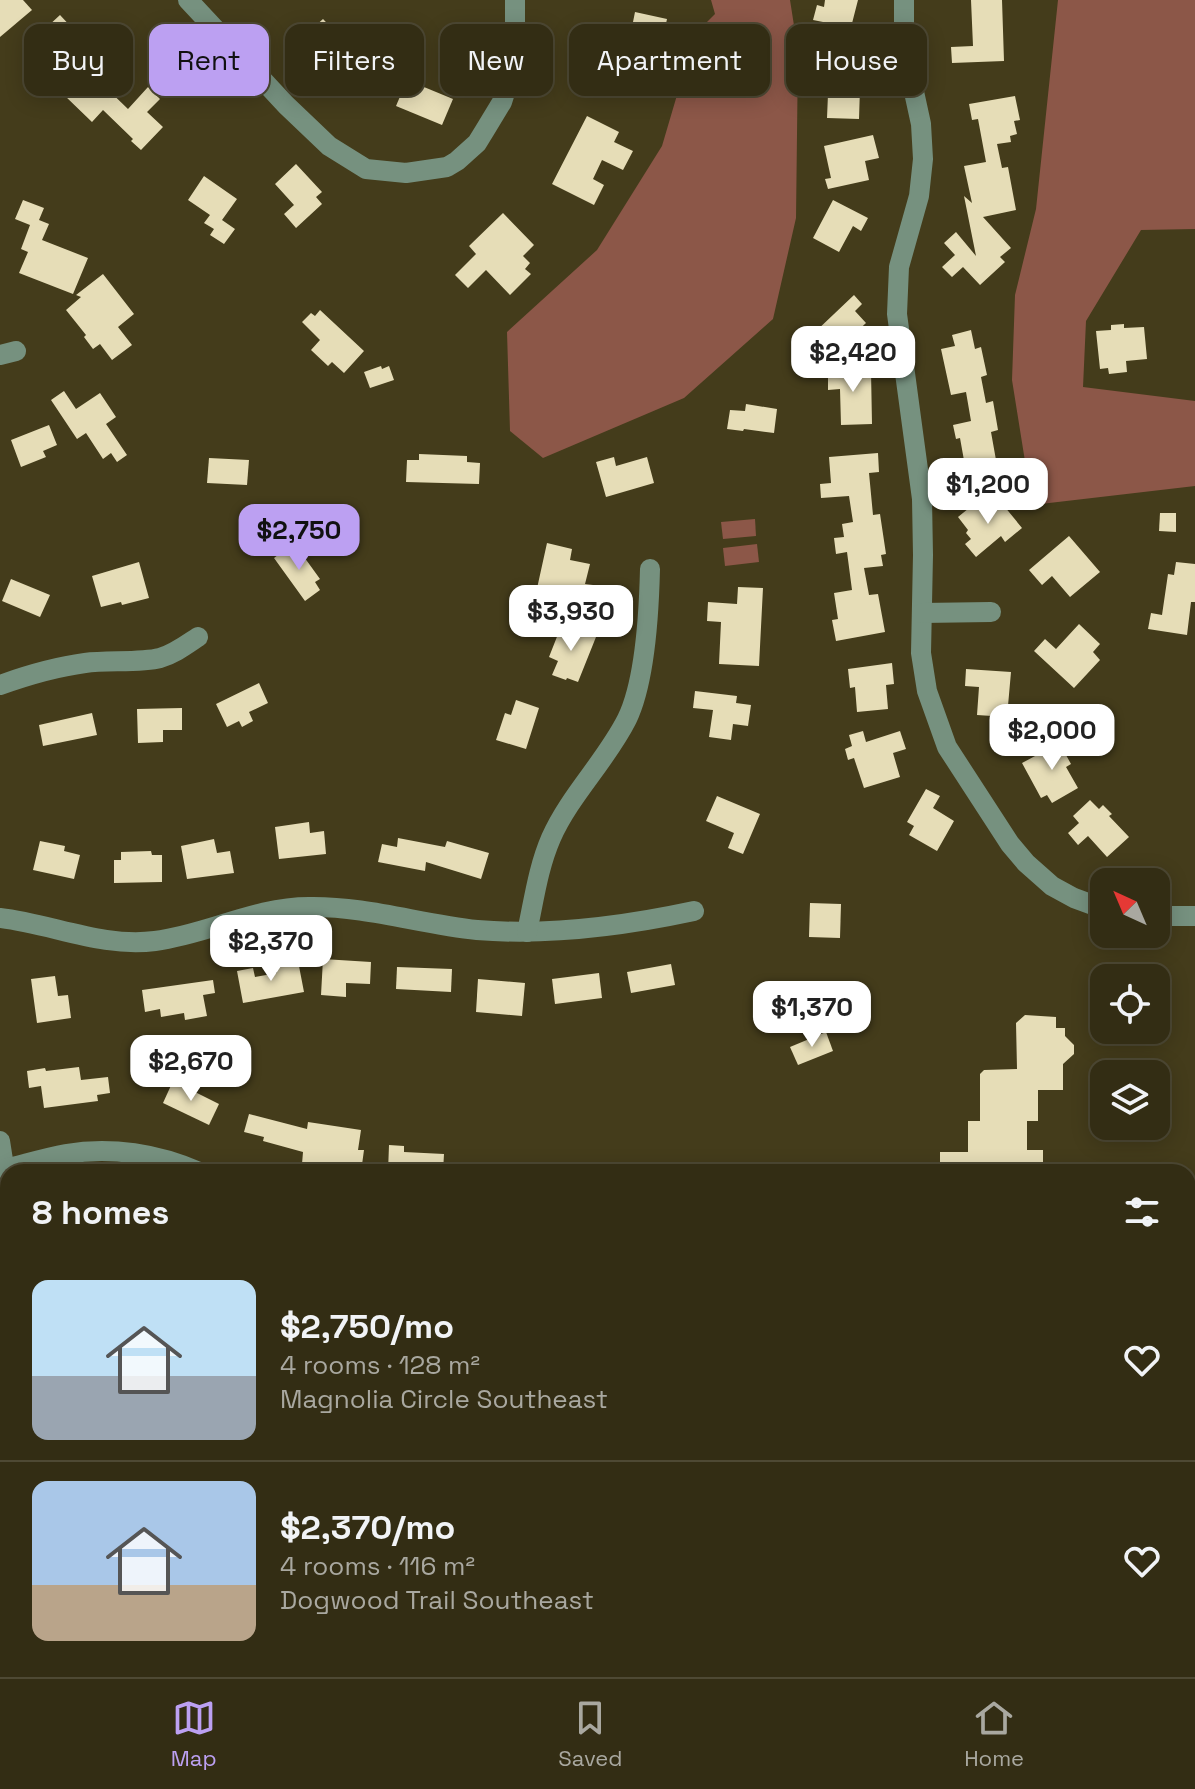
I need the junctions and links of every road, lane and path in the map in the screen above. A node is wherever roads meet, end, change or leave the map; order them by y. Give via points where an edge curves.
1 (188, 0) edge
2 (515, 0) edge
3 (904, 0) edge
4 (650, 569) dead end
5 (991, 612) dead end
6 (922, 613) junction
7 (198, 637) dead end
8 (0, 685) edge
9 (1090, 904) edge
10 (694, 911) dead end
11 (1170, 916) edge
12 (1195, 916) edge
13 (0, 918) edge
14 (527, 932) junction
15 (0, 1141) edge
16 (2, 1164) edge
17 (24, 1164) edge
18 (175, 1164) edge

1 - 2 street via 329,146 366,169 393,172 447,167 477,143 510,82
3 - 6 street via 904,46 923,159 919,196 899,267 897,314 922,499
4 - 14 street via 637,691 627,719 552,835
5 - 6 street
6 - 9 street via 927,691 959,768 1026,863 1063,893
7 - 8 street via 159,659 61,667
10 - 14 street
11 - 12 street
13 - 14 street via 121,942 155,941 265,911 308,907
15 - 16 street
17 - 18 street via 103,1151

